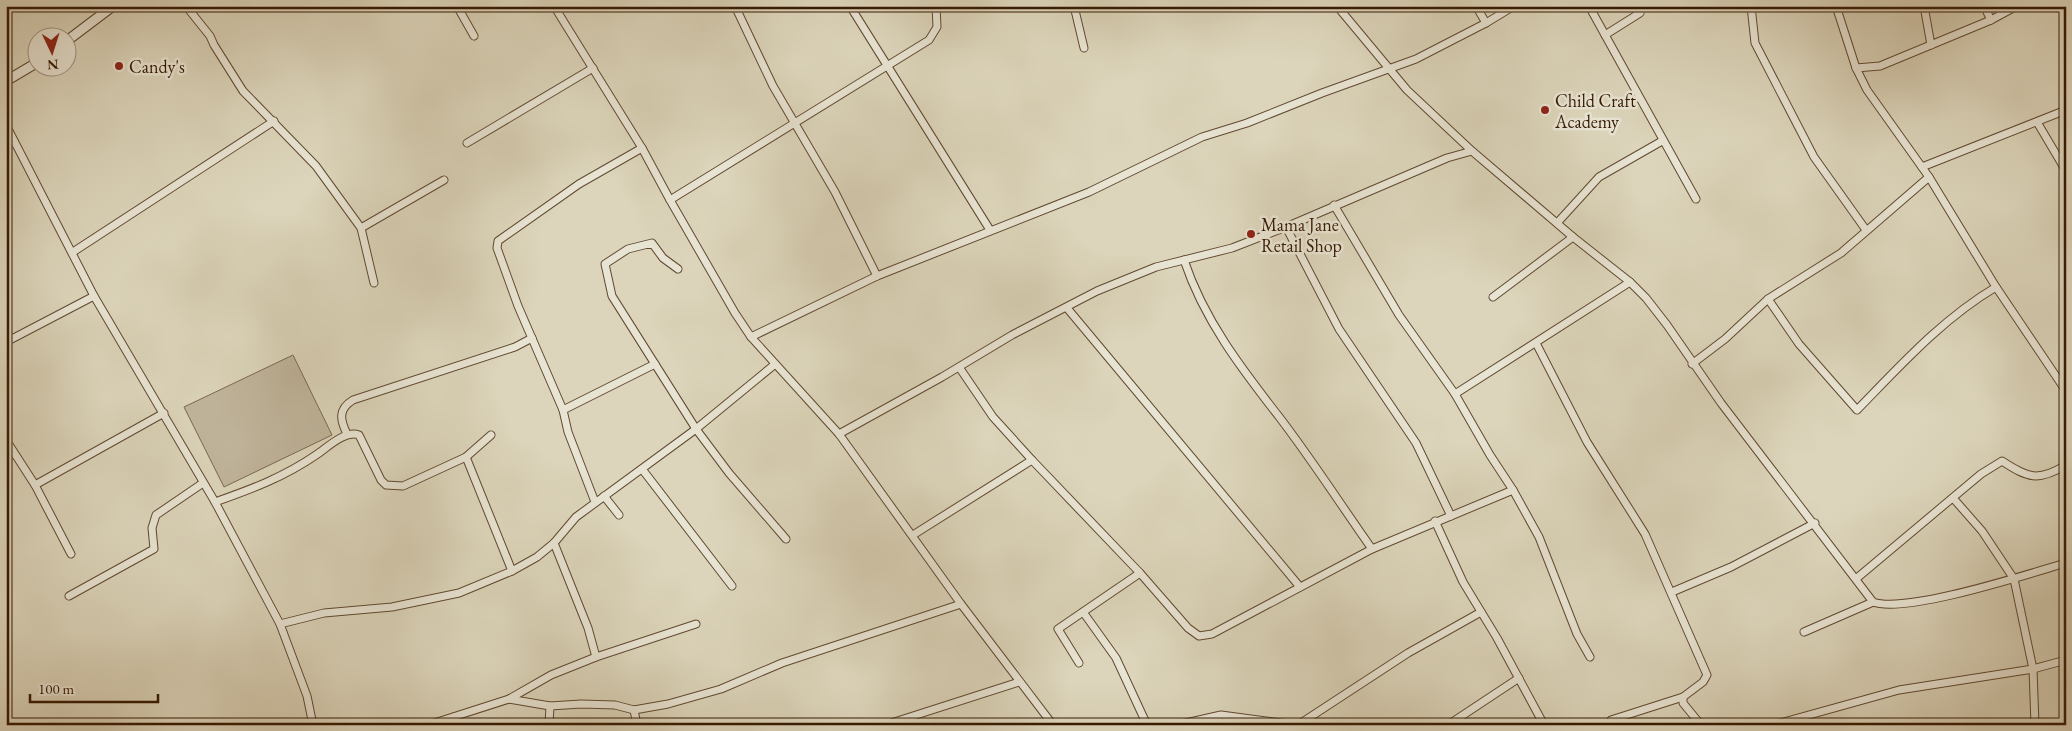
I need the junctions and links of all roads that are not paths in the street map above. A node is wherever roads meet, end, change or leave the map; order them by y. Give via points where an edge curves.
1 (113, 6) edge
2 (186, 6) edge
3 (457, 6) edge
4 (554, 6) edge
5 (735, 6) edge
6 (850, 6) edge
7 (936, 6) edge
8 (1074, 6) edge
9 (1337, 6) edge
10 (1476, 6) edge
11 (1514, 6) edge
12 (1589, 6) edge
13 (1750, 6) edge
14 (1836, 6) edge
15 (1924, 6) edge
16 (1984, 6) edge
17 (2017, 6) edge
18 (1640, 13) dead end
19 (1991, 20) junction
20 (1486, 24) junction
21 (78, 32) edge
22 (1605, 35) junction
23 (474, 36) dead end
24 (1931, 45) junction
25 (1084, 48) dead end
26 (887, 66) junction
27 (28, 68) edge
28 (593, 68) junction
29 (1391, 68) junction
30 (1856, 68) junction
31 (6, 81) edge
32 (2066, 110) edge
33 (274, 121) junction
34 (796, 122) junction
35 (2037, 122) junction
36 (6, 125) edge
37 (1662, 141) junction
38 (467, 143) dead end
39 (642, 148) junction
40 (1472, 151) junction
41 (1922, 166) junction
42 (2066, 171) edge
43 (1929, 177) junction
44 (444, 180) dead end
45 (1696, 199) dead end
46 (670, 200) junction
47 (1334, 205) junction
48 (1558, 222) junction
49 (1286, 227) junction
50 (362, 228) junction
51 (990, 230) junction
52 (1866, 230) junction
53 (1573, 237) junction
54 (72, 252) junction
55 (1184, 260) junction
56 (678, 269) dead end
57 (877, 276) junction
58 (1630, 282) junction
59 (374, 283) dead end
60 (1996, 287) junction
61 (94, 296) junction
62 (1492, 297) dead end
63 (1768, 298) junction
64 (1067, 308) junction
65 (751, 337) junction
66 (532, 338) junction
67 (6, 342) edge
68 (1536, 343) junction
69 (655, 364) junction
70 (1692, 364) junction
71 (774, 366) junction
72 (959, 367) junction
73 (2066, 391) edge
74 (1455, 394) junction
75 (562, 410) junction
76 (164, 413) junction
77 (696, 429) junction
78 (347, 434) junction
79 (839, 434) junction
80 (491, 435) dead end
81 (6, 440) edge
82 (466, 457) junction
83 (1032, 460) junction
84 (2066, 465) edge
85 (642, 469) junction
86 (203, 483) junction
87 (35, 485) junction
88 (1513, 490) junction
89 (604, 496) junction
90 (1953, 498) junction
91 (216, 502) junction
92 (595, 502) junction
93 (619, 515) dead end
94 (1451, 516) junction
95 (1434, 521) junction
96 (1815, 523) junction
97 (913, 534) junction
98 (786, 539) dead end
99 (554, 543) junction
100 (1372, 549) junction
101 (71, 554) dead end
102 (2066, 563) edge
103 (512, 571) junction
104 (1140, 573) junction
105 (1857, 578) junction
106 (2014, 579) junction
107 (732, 586) dead end
108 (1300, 586) junction
109 (1672, 592) junction
110 (68, 596) dead end
111 (1874, 602) junction
112 (961, 604) junction
113 (1083, 612) junction
114 (1481, 612) junction
115 (280, 624) junction
116 (696, 624) dead end
117 (1804, 632) dead end
118 (596, 657) junction
119 (1590, 657) dead end
120 (2066, 660) edge
121 (1079, 663) dead end
122 (2033, 669) junction
123 (1519, 678) junction
124 (1018, 682) junction
125 (1683, 697) junction
126 (509, 699) junction
127 (550, 706) junction
128 (634, 710) junction
129 (1611, 720) dead end
130 (455, 721) edge
131 (313, 725) edge
132 (428, 725) edge
133 (549, 725) edge
134 (637, 725) edge
135 (885, 725) edge
136 (1053, 725) edge
137 (1147, 725) edge
138 (1177, 725) edge
139 (1297, 725) edge
140 (1448, 725) edge
141 (1544, 725) edge
142 (1701, 725) edge
143 (1773, 725) edge
144 (2035, 725) edge

1 - 21 street
2 - 33 street via 210,36 243,91
3 - 23 street
4 - 28 street
5 - 34 street via 773,86
6 - 26 street
7 - 26 street via 937,27 929,40
8 - 25 street
9 - 29 street
10 - 20 street
11 - 20 street
12 - 22 street
13 - 52 street via 1755,43 1814,157
14 - 30 street
15 - 24 street
16 - 19 street
17 - 19 street
18 - 22 street
19 - 24 street
20 - 29 street
22 - 37 street
24 - 30 street via 1880,66
26 - 34 street
26 - 51 street
27 - 31 street
28 - 38 street
28 - 39 street
29 - 40 street via 1407,90
29 - 51 street via 1202,137 1090,192
30 - 41 street via 1867,90
32 - 35 street
33 - 50 street via 316,166
33 - 54 street
34 - 46 street
34 - 57 street
35 - 41 street
35 - 42 street
36 - 54 street
37 - 45 street
37 - 48 street via 1599,177
39 - 46 street
39 - 66 street via 580,184 498,241 500,256
40 - 47 street via 1447,158
40 - 48 street
41 - 43 street
43 - 52 street
43 - 60 street
44 - 50 street
46 - 65 street
47 - 49 street
47 - 74 street via 1399,315
48 - 53 street
49 - 55 street via 1232,248
49 - 94 street via 1339,328 1416,442
50 - 59 street
51 - 57 street
52 - 63 street via 1841,253
53 - 58 street
53 - 62 street
54 - 61 street
55 - 64 street via 1156,267 1097,291
55 - 100 street via 1208,318
56 - 69 street via 663,258 652,243 628,249 605,264 612,296
57 - 65 street
58 - 68 street
58 - 70 street via 1667,325
60 - 63 street via 1961,310 1920,345 1857,410 1799,344
60 - 73 street
61 - 67 street
61 - 76 street
63 - 70 street via 1726,339
64 - 72 street via 1012,335
64 - 108 street
65 - 71 street
66 - 75 street
66 - 78 street via 353,400 341,413 340,420
68 - 74 street
68 - 109 street via 1587,442 1645,534
69 - 75 street
69 - 77 street
70 - 96 street
71 - 77 street
71 - 79 street
72 - 79 street
72 - 83 street via 994,417
74 - 88 street
75 - 92 street
76 - 86 street
76 - 87 street
77 - 85 street
77 - 98 street
78 - 82 street via 359,435 380,480 386,485 403,486
78 - 91 street via 268,484
79 - 97 street
80 - 82 street
81 - 87 street
82 - 103 street
83 - 97 street
83 - 104 street
84 - 90 street via 2038,478 2021,474 2002,461
85 - 89 street
85 - 107 street
86 - 91 street
86 - 110 street via 156,516 152,528 154,549
87 - 101 street
88 - 94 street
88 - 119 street via 1539,538 1577,634
89 - 92 street
89 - 93 street
90 - 105 street
90 - 106 street via 1982,531
91 - 115 street
92 - 99 street via 576,517
94 - 95 street
95 - 100 street
95 - 114 street
96 - 105 street
96 - 109 street via 1732,567
97 - 112 street
99 - 103 street
99 - 118 street via 588,628
100 - 108 street
102 - 106 street
103 - 115 street via 459,593
104 - 108 street via 1188,628 1199,636 1212,634
104 - 113 street
105 - 111 street
106 - 111 street via 1932,599 1882,605
106 - 122 street
109 - 125 street via 1707,675
111 - 117 street
112 - 124 street
112 - 128 street via 782,663 721,689
113 - 121 street via 1058,629
113 - 137 street via 1116,658
114 - 123 street
114 - 139 street via 1408,653
115 - 131 street via 307,696
116 - 118 street
118 - 126 street via 551,675
120 - 122 street
122 - 143 street via 1899,690
122 - 144 street
123 - 140 street
123 - 141 street
124 - 135 street
124 - 136 street
125 - 129 street
125 - 142 street
126 - 127 street
126 - 130 street
127 - 128 street via 615,705
127 - 133 street
128 - 134 street
130 - 132 street
138 - 139 street via 1221,715

